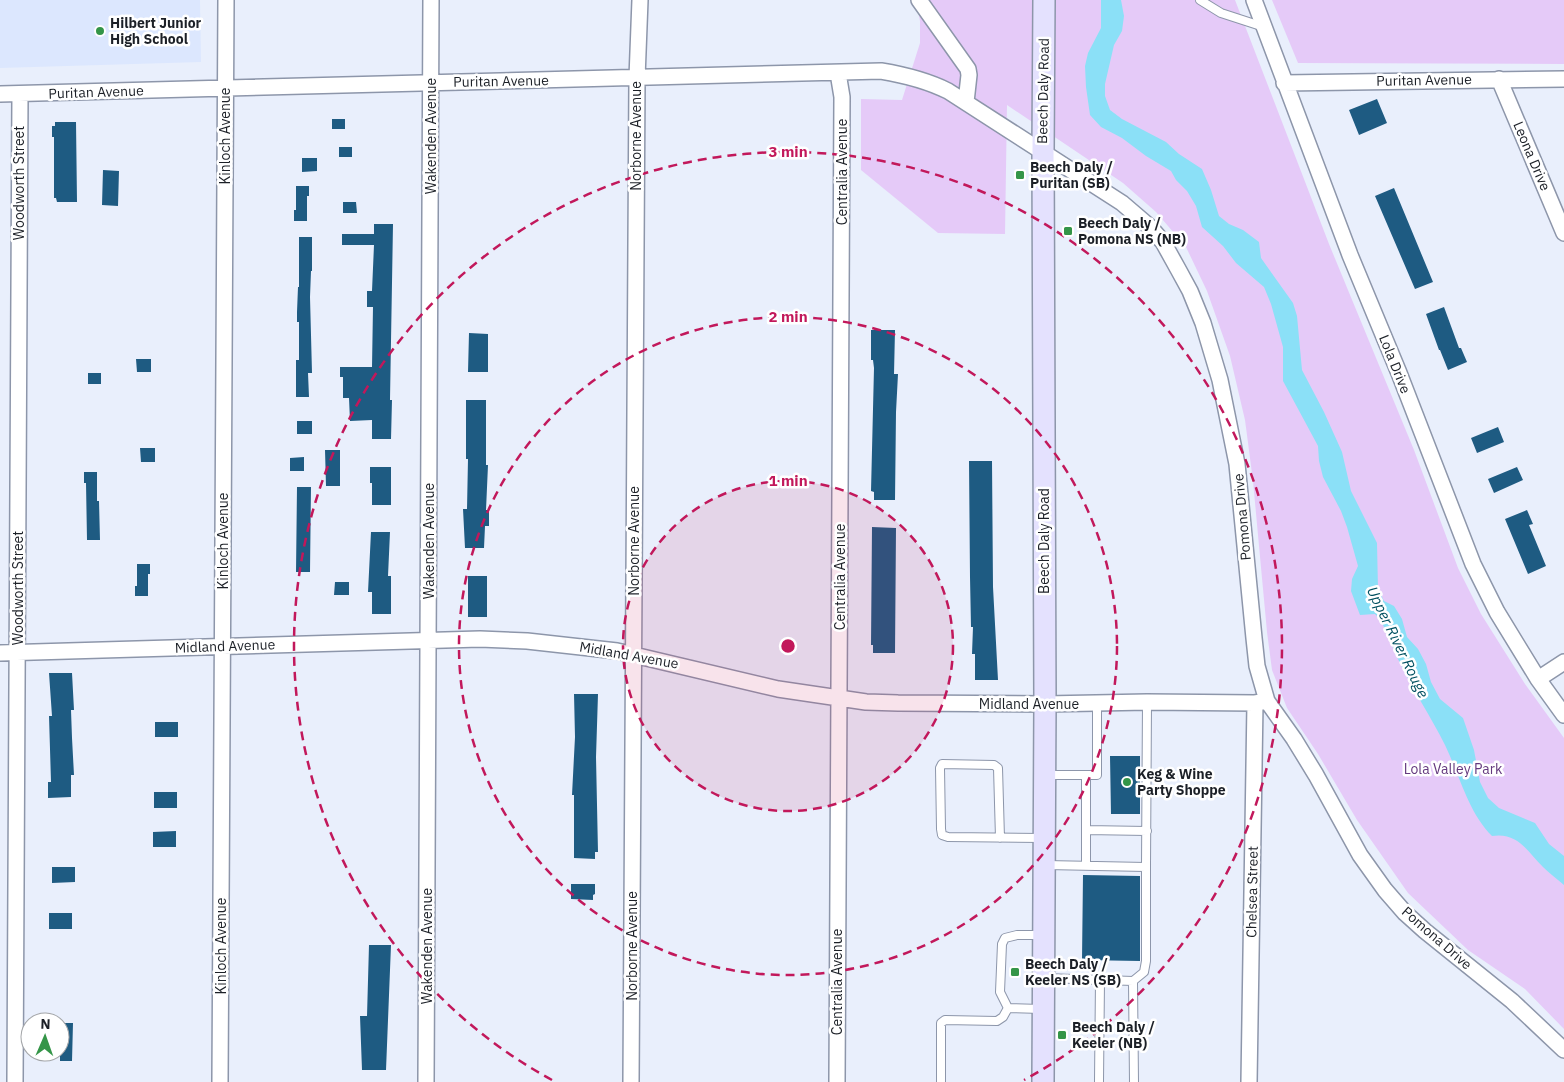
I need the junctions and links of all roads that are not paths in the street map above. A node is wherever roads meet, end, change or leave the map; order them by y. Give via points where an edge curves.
1 (226, 0) edge
2 (431, 0) edge
3 (640, 0) edge
4 (919, 0) edge
5 (1044, 0) edge
6 (1200, 0) edge
7 (1254, 0) edge
8 (1264, 27) junction
9 (838, 73) junction
10 (637, 78) junction
11 (1499, 79) junction
12 (1564, 79) edge
13 (1284, 82) junction
14 (431, 83) junction
15 (225, 88) junction
16 (0, 94) edge
17 (20, 94) junction
18 (966, 102) junction
19 (1042, 152) junction
20 (1564, 233) edge
21 (429, 640) junction
22 (222, 646) junction
23 (17, 652) junction
24 (0, 653) edge
25 (634, 654) junction
26 (1564, 662) edge
27 (1538, 678) junction
28 (839, 697) junction
29 (1147, 702) junction
30 (1261, 702) junction
31 (1097, 703) junction
32 (1045, 704) junction
33 (1564, 715) edge
34 (1044, 774) junction
35 (1086, 775) junction
36 (1086, 830) junction
37 (1147, 831) junction
38 (1000, 838) junction
39 (1044, 838) junction
40 (1044, 865) junction
41 (1086, 866) junction
42 (1146, 866) junction
43 (1044, 935) junction
44 (1044, 978) junction
45 (1100, 980) junction
46 (1134, 981) junction
47 (1008, 1008) junction
48 (1043, 1009) junction
49 (1564, 1050) edge
50 (15, 1082) edge
51 (220, 1082) edge
52 (426, 1082) edge
53 (632, 1082) edge
54 (837, 1082) edge
55 (941, 1082) edge
56 (1043, 1082) edge
57 (1100, 1082) edge
58 (1134, 1082) edge
59 (1249, 1082) edge

1 - 15 street, Kinloch Avenue
2 - 14 street, Wakenden Avenue
3 - 10 street, Norborne Avenue
4 - 18 street via 968,69
5 - 19 main road, Beech Daly Road
6 - 8 lane via 1221,13
7 - 8 street, Lola Drive
8 - 13 street, Lola Drive
9 - 10 street, Puritan Avenue
9 - 18 street, Puritan Avenue via 906,75 935,84
9 - 28 street, Centralia Avenue via 842,97
10 - 14 street, Puritan Avenue
10 - 25 street, Norborne Avenue
11 - 12 street, Puritan Avenue
11 - 13 street, Puritan Avenue
11 - 20 street, Leona Drive
13 - 27 street, Lola Drive via 1473,564 1496,612
14 - 15 street, Puritan Avenue
14 - 21 street, Wakenden Avenue
15 - 17 street, Puritan Avenue
15 - 22 street, Kinloch Avenue
16 - 17 street, Puritan Avenue
17 - 23 street, Woodworth Street
18 - 19 street, Pomona Drive
19 - 30 street, Pomona Drive via 1122,203 1150,228 1163,242 1190,291 1220,380 1237,464
19 - 32 main road, Beech Daly Road
21 - 22 street, Midland Avenue
21 - 25 street, Midland Avenue via 527,641
21 - 52 street, Wakenden Avenue
22 - 23 street, Midland Avenue
22 - 51 street, Kinloch Avenue
23 - 24 street, Midland Avenue
23 - 50 street, Woodworth Street
25 - 28 street, Midland Avenue via 778,689
25 - 53 street, Norborne Avenue
26 - 27 street
27 - 33 street, Lola Drive
28 - 32 street, Midland Avenue via 898,704
28 - 54 street, Centralia Avenue
29 - 30 street, Midland Avenue
29 - 31 street, Midland Avenue
29 - 37 lane
30 - 49 street, Pomona Drive via 1303,754 1360,855 1405,913 1512,1000
30 - 59 street, Chelsea Street
31 - 32 street, Midland Avenue
31 - 35 lane via 1097,775
32 - 34 main road, Beech Daly Road
34 - 35 lane
34 - 39 main road, Beech Daly Road
35 - 36 lane
36 - 37 lane
36 - 41 lane
37 - 42 lane
38 - 38 lane via 948,838 942,835 942,764 994,765 998,768
38 - 39 lane
39 - 40 main road, Beech Daly Road
40 - 41 lane
40 - 43 main road, Beech Daly Road
41 - 42 lane
42 - 46 lane via 1146,967
43 - 44 main road, Beech Daly Road
43 - 47 lane via 1017,935 1005,938 1002,944 1000,992
44 - 45 lane
44 - 48 main road, Beech Daly Road
45 - 46 lane
45 - 57 lane
46 - 58 lane
47 - 48 lane
47 - 55 lane via 998,1021 945,1020 941,1023
48 - 56 main road, Beech Daly Road

